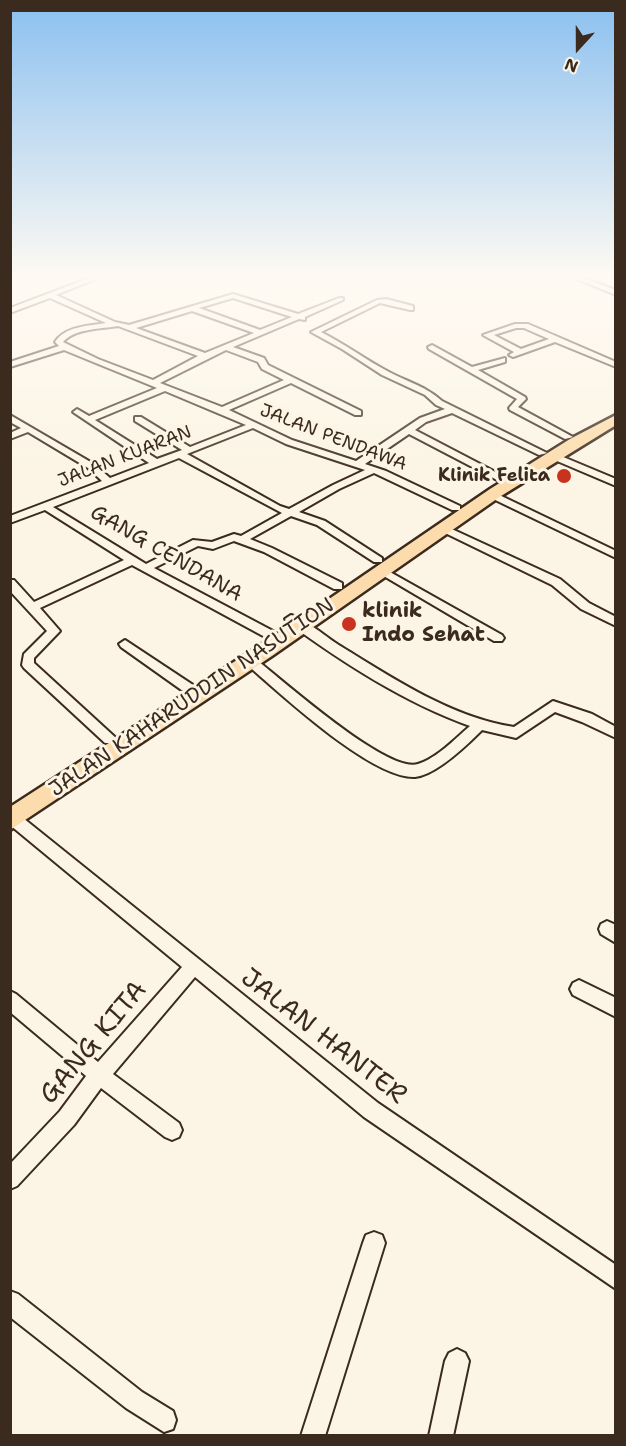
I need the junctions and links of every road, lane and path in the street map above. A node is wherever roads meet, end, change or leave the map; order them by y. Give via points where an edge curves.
1 (61, 342) edge
2 (170, 342) edge
3 (238, 342) edge
4 (336, 342) edge
5 (502, 342) edge
6 (547, 342) edge
7 (564, 342) edge
8 (64, 347) junction
9 (432, 347) dead end
10 (225, 348) junction
11 (521, 352) junction
12 (205, 356) junction
13 (10, 365) edge
14 (615, 365) edge
15 (471, 370) junction
16 (293, 379) junction
17 (152, 384) junction
18 (162, 389) junction
19 (222, 410) junction
20 (452, 410) junction
21 (77, 412) dead end
22 (358, 412) dead end
23 (615, 412) edge
24 (10, 418) edge
25 (90, 419) junction
26 (138, 419) dead end
27 (615, 419) edge
28 (251, 426) junction
29 (28, 429) junction
30 (410, 430) junction
31 (10, 436) edge
32 (568, 437) junction
33 (184, 452) junction
34 (547, 454) junction
35 (156, 463) junction
36 (357, 465) junction
37 (374, 470) junction
38 (502, 479) junction
39 (108, 481) junction
40 (615, 483) edge
41 (493, 495) junction
42 (45, 506) junction
43 (456, 508) junction
44 (291, 511) junction
45 (10, 520) edge
46 (443, 528) junction
47 (243, 539) junction
48 (615, 555) edge
49 (133, 561) junction
50 (380, 565) junction
51 (146, 568) junction
52 (10, 583) edge
53 (338, 586) junction
54 (31, 608) junction
55 (615, 622) edge
56 (296, 623) junction
57 (268, 634) junction
58 (498, 638) dead end
59 (125, 644) dead end
60 (249, 660) junction
61 (188, 688) junction
62 (478, 726) junction
63 (615, 734) edge
64 (110, 739) junction
65 (11, 814) edge
66 (194, 967) junction
67 (579, 989) dead end
68 (10, 1000) edge
69 (615, 1008) edge
70 (99, 1075) junction
71 (172, 1130) dead end
72 (10, 1179) edge
73 (374, 1243) dead end
74 (615, 1278) edge
75 (10, 1302) edge
76 (457, 1361) dead end
77 (164, 1420) dead end
78 (313, 1436) edge
79 (441, 1436) edge

1 - 8 street
2 - 12 street
3 - 10 street
4 - 20 street
5 - 11 street
6 - 11 street
7 - 14 street
8 - 13 street
8 - 17 street, JALAN PENDAWA
9 - 15 street
10 - 12 street
10 - 16 street via 261,360 265,367
11 - 15 street
12 - 17 street
15 - 32 street via 522,399 513,408
16 - 19 street
16 - 22 street
17 - 18 street, JALAN PENDAWA
18 - 19 street, JALAN PENDAWA
18 - 25 street
19 - 28 street, JALAN PENDAWA
20 - 30 street via 423,420
20 - 34 street
21 - 25 street
23 - 32 highway, JALAN KAHARUDDIN NASUTION
24 - 29 street
25 - 35 street
26 - 33 street
27 - 34 highway, JALAN KAHARUDDIN NASUTION
28 - 33 street, JALAN KUARAN
28 - 36 street, JALAN PENDAWA
29 - 31 street
29 - 39 street via 91,466
30 - 36 street
30 - 38 street
32 - 34 highway, JALAN KAHARUDDIN NASUTION
33 - 35 street, JALAN KUARAN
33 - 44 street via 276,508
34 - 38 highway, JALAN KAHARUDDIN NASUTION
34 - 40 street
34 - 41 highway, JALAN KAHARUDDIN NASUTION
35 - 39 street, JALAN KUARAN
36 - 37 street, JALAN PENDAWA
37 - 43 street, JALAN PENDAWA
37 - 44 street
38 - 43 highway, JALAN KAHARUDDIN NASUTION
39 - 42 street, JALAN KUARAN
41 - 46 highway, JALAN KAHARUDDIN NASUTION
41 - 48 street
42 - 45 street, JALAN KUARAN
42 - 49 street, GANG CENDANA
43 - 50 highway, JALAN KAHARUDDIN NASUTION
44 - 47 street
44 - 50 street via 321,523
46 - 50 highway, JALAN KAHARUDDIN NASUTION
46 - 55 street via 556,582 585,606
47 - 51 street via 230,537 211,546 197,542
47 - 53 street
49 - 51 street, GANG CENDANA
49 - 54 street
50 - 53 highway, JALAN KAHARUDDIN NASUTION
50 - 56 highway, JALAN KAHARUDDIN NASUTION
50 - 58 street
51 - 57 street, GANG CENDANA
52 - 54 street
53 - 56 highway, JALAN KAHARUDDIN NASUTION
54 - 64 street via 54,631 28,657 28,665
56 - 57 highway, JALAN KAHARUDDIN NASUTION
56 - 60 highway, JALAN KAHARUDDIN NASUTION
56 - 62 street via 369,669
57 - 61 highway, JALAN KAHARUDDIN NASUTION
59 - 61 street
60 - 62 street via 319,718 396,769 419,770 460,744
60 - 65 highway, JALAN KAHARUDDIN NASUTION
61 - 64 highway, JALAN KAHARUDDIN NASUTION
62 - 63 street via 516,733 553,706
64 - 65 highway, JALAN KAHARUDDIN NASUTION
65 - 66 street, JALAN HANTER
66 - 70 street, GANG KITA
66 - 74 street, JALAN HANTER via 371,1110
67 - 69 street
68 - 70 street
70 - 71 street
70 - 72 street, GANG KITA via 67,1118
73 - 78 street
75 - 77 street
76 - 79 street

